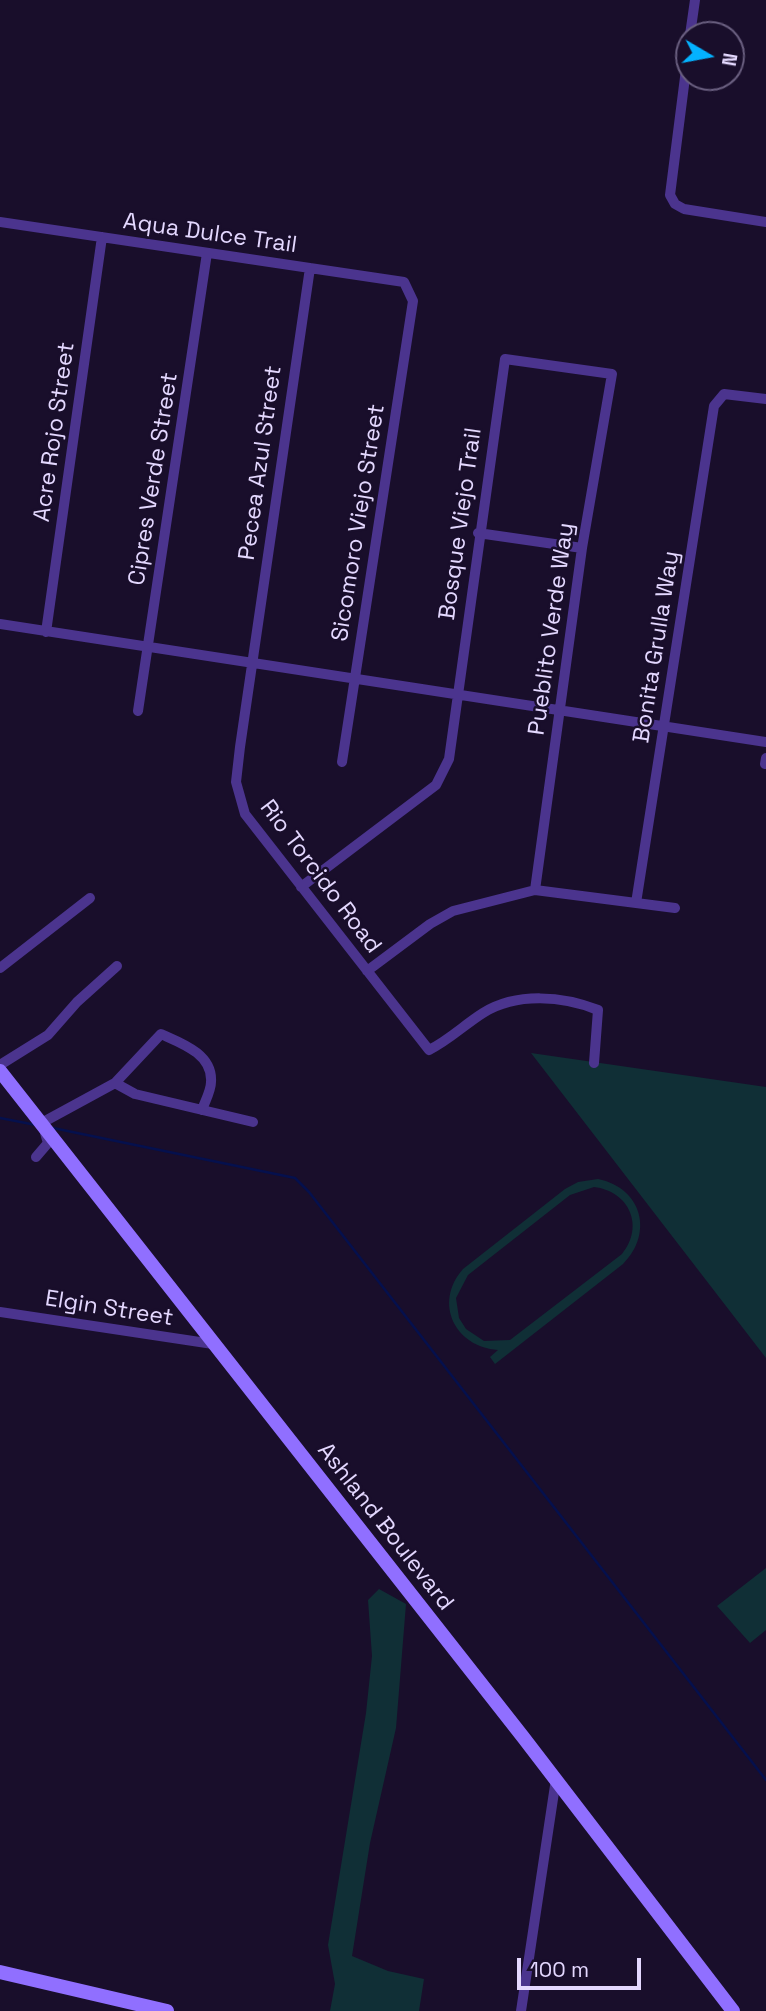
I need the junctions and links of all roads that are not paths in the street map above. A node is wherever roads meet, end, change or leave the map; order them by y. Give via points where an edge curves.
1 (695, 0) edge
2 (693, 21) edge
3 (683, 91) edge
4 (766, 222) edge
5 (0, 225) edge
6 (102, 237) junction
7 (207, 253) junction
8 (310, 268) junction
9 (411, 291) joint
10 (505, 359) joint
11 (766, 399) edge
12 (478, 533) junction
13 (582, 548) junction
14 (0, 624) edge
15 (46, 632) junction
16 (148, 648) junction
17 (251, 664) junction
18 (354, 680) junction
19 (458, 695) junction
20 (559, 710) junction
21 (138, 711) dead end
22 (664, 726) junction
23 (766, 742) edge
24 (342, 762) dead end
25 (301, 887) junction
26 (535, 890) junction
27 (90, 898) dead end
28 (636, 903) junction
29 (675, 908) dead end
30 (117, 967) dead end
31 (0, 968) edge
32 (367, 971) junction
33 (594, 1063) dead end
34 (0, 1065) edge
35 (0, 1071) edge
36 (115, 1083) junction
37 (202, 1110) junction
38 (253, 1122) dead end
39 (43, 1126) junction
40 (36, 1157) dead end
41 (0, 1312) edge
42 (213, 1344) junction
43 (556, 1779) junction
44 (0, 1972) edge
45 (167, 2011) edge
46 (521, 2011) edge
47 (733, 2011) edge

1 - 2 street
3 - 4 street via 670,195 680,207
5 - 6 street, Aqua Dulce Trail
6 - 7 street, Aqua Dulce Trail
6 - 15 street, Acre Rojo Street
7 - 8 street, Aqua Dulce Trail
7 - 16 street, Cipres Verde Street
8 - 9 street, Aqua Dulce Trail via 404,282
8 - 17 street, Pecea Azul Street
9 - 18 street, Sicomoro Viejo Street
10 - 12 street, Bosque Viejo Trail
10 - 13 street, Pueblito Verde Way via 612,374
11 - 22 street, Bonita Grulla Way via 724,394 714,406
12 - 13 street
12 - 19 street, Bosque Viejo Trail
13 - 20 street, Pueblito Verde Way
14 - 15 street
15 - 16 street
16 - 17 street
16 - 21 street, Cipres Verde Street
17 - 18 street
17 - 25 street, Rio Torcido Road via 236,782 245,814
18 - 19 street
18 - 24 street, Sicomoro Viejo Street
19 - 20 street
19 - 25 street, Bosque Viejo Trail via 449,759 436,785
20 - 22 street
20 - 26 street, Pueblito Verde Way
22 - 23 street
22 - 28 street, Bonita Grulla Way
25 - 32 street, Rio Torcido Road
26 - 28 street
26 - 32 street via 453,912
27 - 31 street
28 - 29 street
30 - 34 street via 48,1035
32 - 33 street, Rio Torcido Road via 429,1050 508,1002 549,999 598,1010
35 - 39 street, Ashland Boulevard
36 - 37 street via 135,1094
36 - 37 street via 161,1034 202,1057 212,1081
36 - 39 street
37 - 38 street
39 - 40 street via 48,1143
39 - 42 street, Ashland Boulevard
41 - 42 street, Elgin Street
42 - 43 street, Ashland Boulevard
43 - 46 street
43 - 47 street, Ashland Boulevard
44 - 45 street

